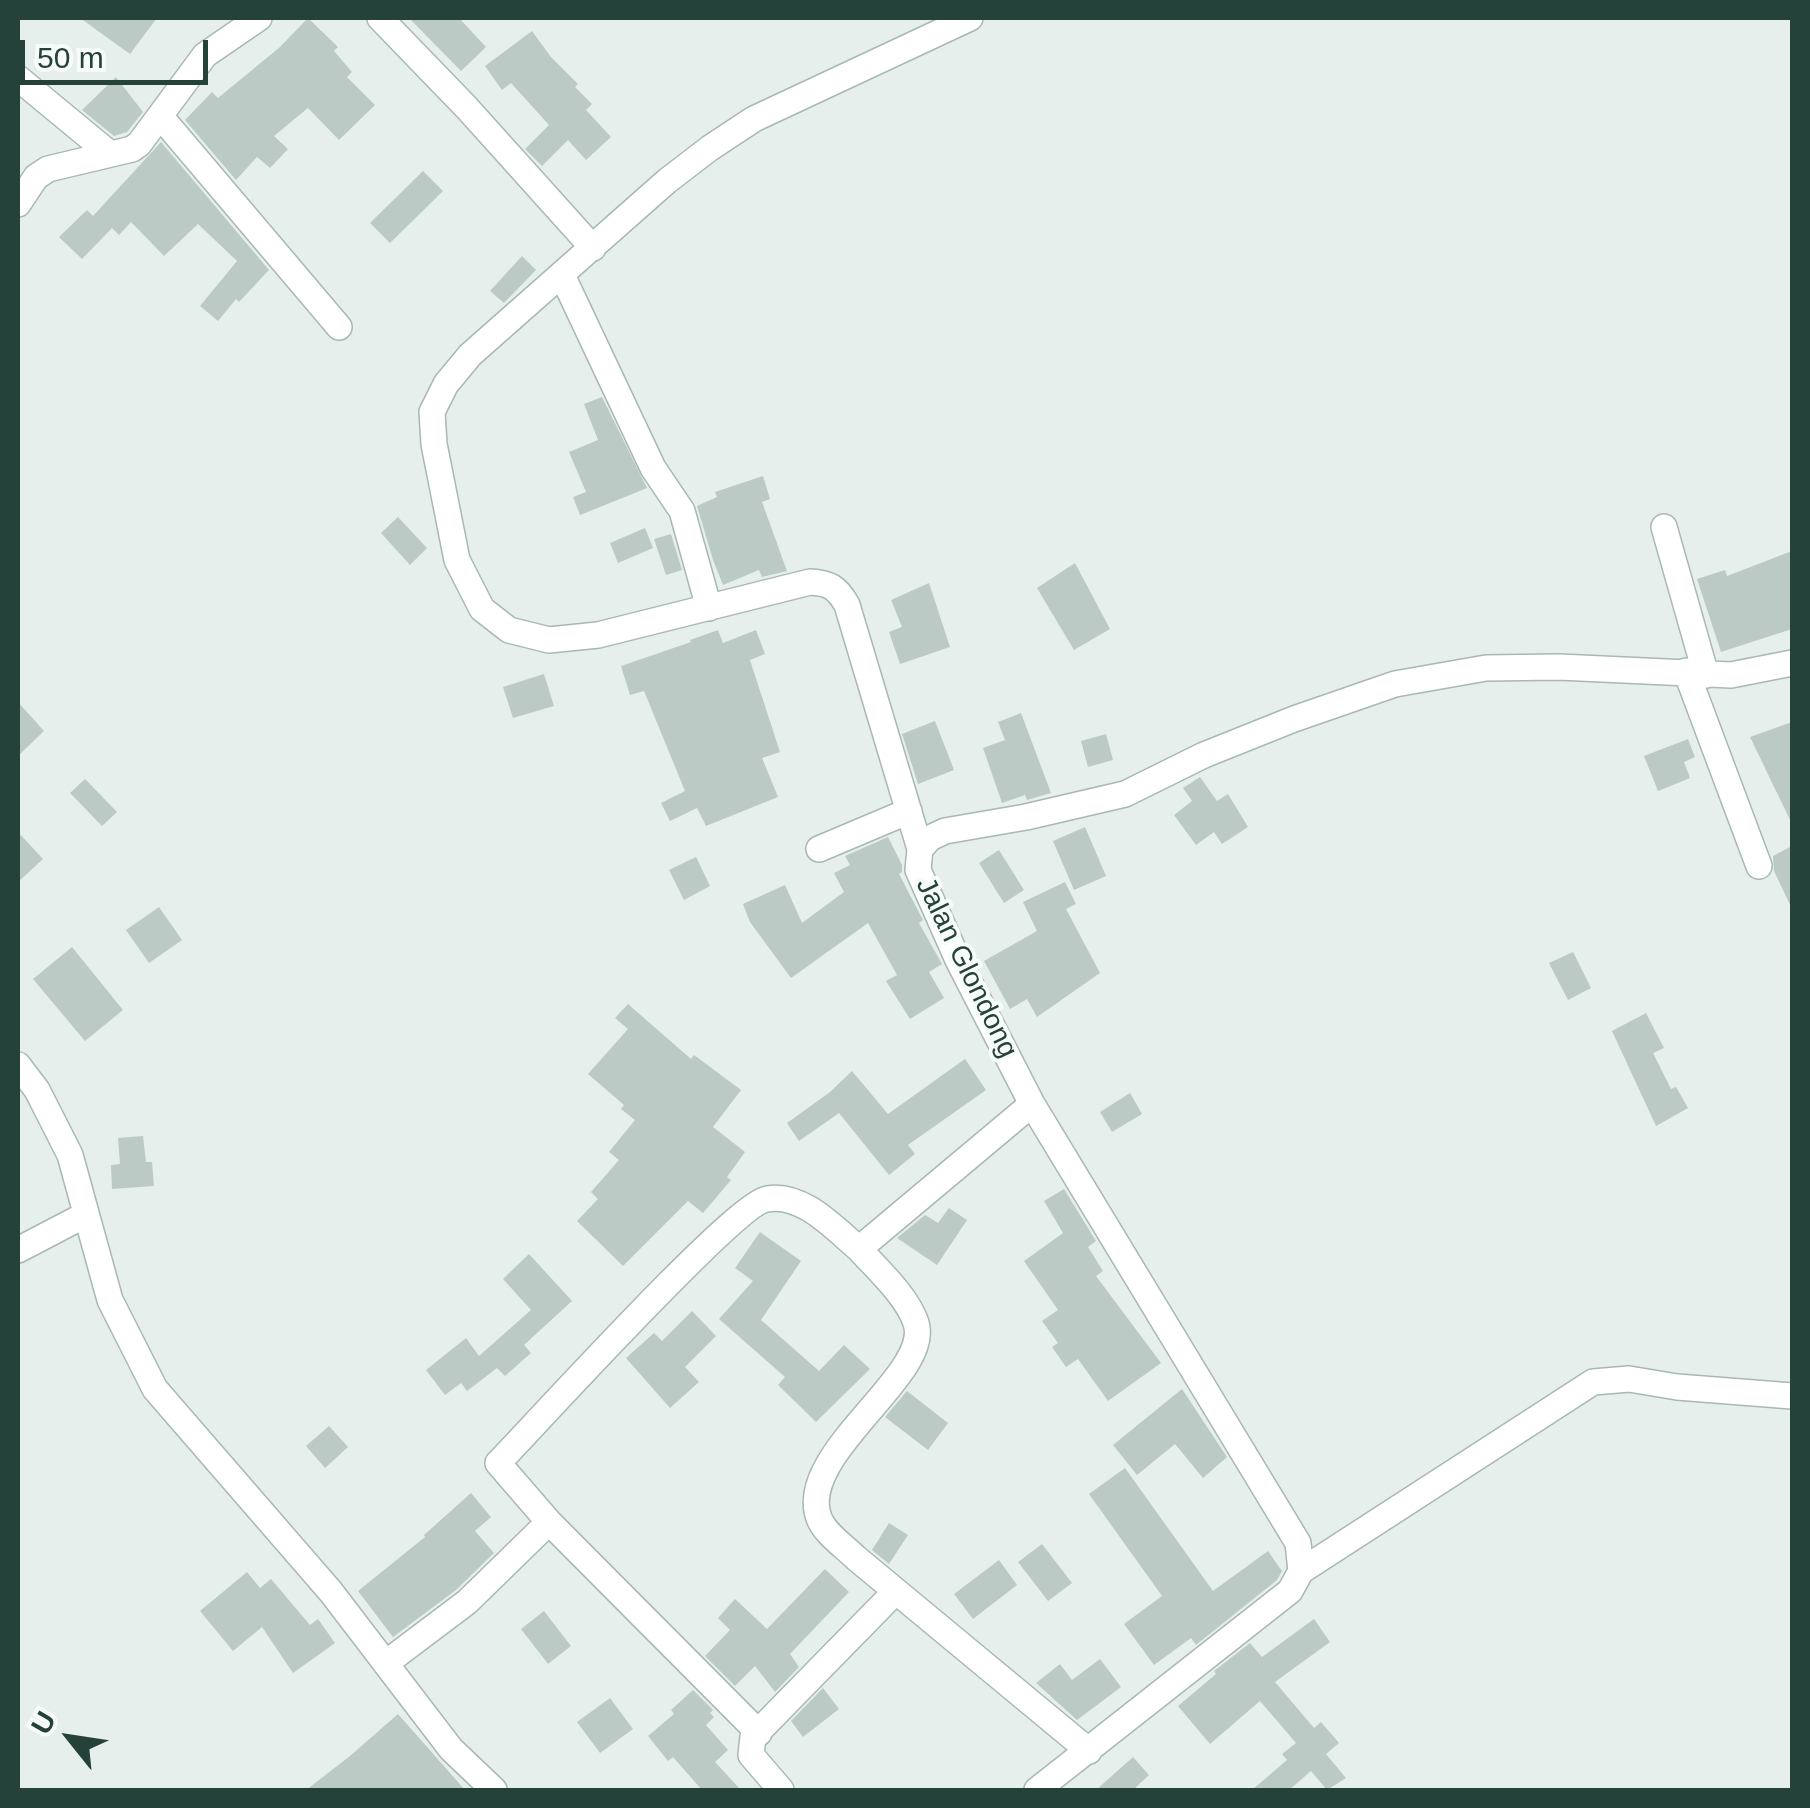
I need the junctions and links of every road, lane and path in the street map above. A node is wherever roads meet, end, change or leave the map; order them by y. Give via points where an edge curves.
1 (260, 18) edge
2 (380, 18) edge
3 (970, 18) edge
4 (18, 78) edge
5 (161, 116) junction
6 (110, 154) junction
7 (18, 204) edge
8 (592, 248) junction
9 (562, 275) junction
10 (339, 327) dead end
11 (1664, 527) dead end
12 (709, 608) junction
13 (1792, 662) edge
14 (1696, 673) junction
15 (909, 811) junction
16 (819, 849) dead end
17 (920, 849) junction
18 (1759, 866) dead end
19 (18, 1065) edge
20 (1032, 1104) junction
21 (85, 1215) junction
22 (18, 1250) edge
23 (859, 1250) junction
24 (1792, 1396) edge
25 (548, 1522) junction
26 (1301, 1571) junction
27 (896, 1591) junction
28 (386, 1663) junction
29 (759, 1733) junction
30 (1089, 1751) junction
31 (494, 1790) edge
32 (781, 1790) edge
33 (1037, 1790) edge

1 - 5 street via 205,55
2 - 8 street
3 - 8 street via 754,119 667,181
4 - 6 street
5 - 6 street via 139,144
5 - 10 street
6 - 7 street via 48,169
8 - 9 street
9 - 12 street via 654,468 682,511
9 - 12 street via 470,356 432,412 457,560 482,609 509,630 549,640
11 - 14 street
12 - 15 street via 810,582 839,590
13 - 14 street, Jalan Glondong via 1731,675
14 - 17 street, Jalan Glondong via 1486,668 1395,684 1222,748 1125,794 945,831
14 - 18 street
15 - 16 street
15 - 17 street
17 - 20 street, Jalan Glondong via 918,870
19 - 21 street via 70,1155
20 - 23 street
20 - 26 street, Jalan Glondong via 1298,1543
21 - 22 street
21 - 28 street via 110,1300 155,1388
23 - 25 street via 799,1204 768,1198 753,1204 498,1464
23 - 27 street via 916,1322 918,1337 832,1459 816,1498 831,1535
24 - 26 street via 1630,1379 1593,1382
25 - 28 street via 467,1602
25 - 29 street
26 - 30 street via 1290,1591
27 - 29 street
27 - 30 street
28 - 31 street via 452,1750
29 - 32 street via 751,1755
30 - 33 street

